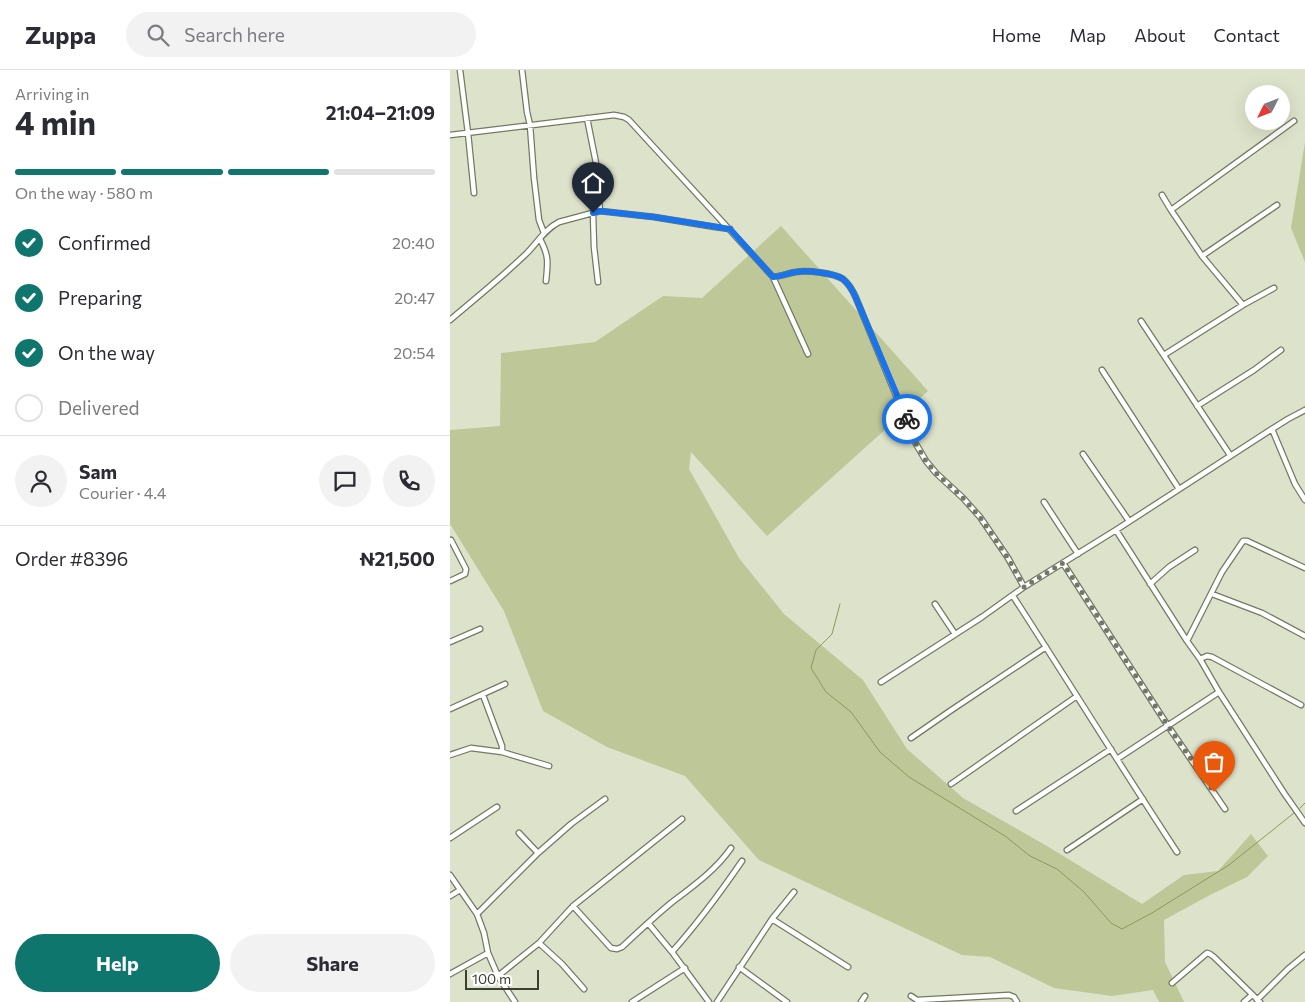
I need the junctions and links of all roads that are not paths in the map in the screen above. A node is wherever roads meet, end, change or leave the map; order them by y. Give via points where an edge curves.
1 (460, 70) edge
2 (522, 70) edge
3 (586, 118) junction
4 (1294, 120) dead end
5 (530, 125) junction
6 (468, 133) junction
7 (450, 135) edge
8 (474, 193) dead end
9 (1162, 195) dead end
10 (1277, 205) dead end
11 (1171, 210) junction
12 (600, 211) junction
13 (593, 213) junction
14 (730, 229) junction
15 (544, 233) junction
16 (540, 239) junction
17 (1202, 256) junction
18 (773, 277) junction
19 (546, 281) dead end
20 (598, 282) dead end
21 (1274, 288) dead end
22 (1243, 305) junction
23 (450, 320) edge
24 (1140, 321) dead end
25 (1281, 350) dead end
26 (808, 354) dead end
27 (1164, 355) junction
28 (1102, 370) dead end
29 (1197, 406) junction
30 (1305, 410) edge
31 (1272, 429) junction
32 (1083, 454) dead end
33 (1230, 456) junction
34 (1179, 489) junction
35 (1305, 500) edge
36 (1044, 502) dead end
37 (1129, 522) junction
38 (1116, 530) junction
39 (451, 540) dead end
40 (1195, 550) dead end
41 (1078, 554) junction
42 (1063, 563) junction
43 (1305, 568) edge
44 (450, 581) edge
45 (1150, 584) junction
46 (1024, 587) junction
47 (1212, 594) junction
48 (1013, 596) junction
49 (935, 604) dead end
50 (480, 629) dead end
51 (955, 634) junction
52 (1305, 636) edge
53 (1187, 641) junction
54 (450, 642) edge
55 (1046, 647) junction
56 (1200, 659) junction
57 (881, 682) dead end
58 (505, 684) dead end
59 (1219, 692) junction
60 (483, 695) junction
61 (1077, 696) junction
62 (1300, 705) dead end
63 (450, 708) edge
64 (1168, 726) junction
65 (911, 738) dead end
66 (1111, 749) junction
67 (502, 752) junction
68 (450, 755) edge
69 (1117, 759) junction
70 (549, 766) dead end
71 (951, 784) dead end
72 (605, 799) dead end
73 (1143, 800) junction
74 (497, 807) dead end
75 (1225, 808) dead end
76 (1016, 811) dead end
77 (682, 819) dead end
78 (1305, 823) edge
79 (519, 833) dead end
80 (450, 838) edge
81 (731, 848) dead end
82 (1067, 850) dead end
83 (1177, 852) dead end
84 (538, 853) junction
85 (742, 861) dead end
86 (450, 875) edge
87 (460, 890) junction
88 (794, 892) dead end
89 (450, 896) edge
90 (573, 906) junction
91 (477, 914) junction
92 (772, 919) junction
93 (648, 922) junction
94 (539, 943) junction
95 (672, 952) junction
96 (488, 953) junction
97 (1305, 955) edge
98 (739, 967) junction
99 (848, 967) dead end
100 (685, 968) junction
101 (450, 974) edge
102 (498, 976) junction
103 (1172, 983) dead end
104 (584, 989) dead end
105 (1252, 995) junction
106 (865, 996) dead end
107 (912, 996) dead end
108 (1258, 1001) edge
109 (516, 1002) edge
110 (632, 1002) edge
111 (709, 1002) edge
112 (716, 1002) edge
113 (787, 1002) edge
114 (861, 1002) edge
115 (1017, 1002) edge
116 (1244, 1002) edge

1 - 6 street
2 - 5 street
3 - 5 street
3 - 12 street via 596,163
3 - 14 street via 614,115 629,120
4 - 11 street
5 - 6 street
5 - 15 street via 539,220
6 - 7 street
6 - 8 street
9 - 11 street
10 - 17 street
11 - 17 street
12 - 13 street
12 - 14 street
13 - 15 street via 559,222
13 - 20 street
14 - 18 street
15 - 16 street
16 - 19 street via 548,261
16 - 23 street
17 - 22 street
18 - 26 street
18 - 46 street via 797,271 813,272 834,275 849,285 916,444 936,473 980,517
21 - 22 street
22 - 27 street
24 - 27 street
25 - 29 street
27 - 29 street
28 - 34 street
29 - 33 street
30 - 31 street
31 - 33 street
31 - 35 street
32 - 37 street
33 - 34 street
34 - 37 street
36 - 41 street
37 - 38 street
38 - 41 street
38 - 45 street
39 - 44 street via 466,574
40 - 45 street
41 - 42 street
42 - 46 street
42 - 64 street
43 - 47 street via 1243,541
45 - 53 street
46 - 48 street
47 - 52 street via 1262,613
47 - 53 street
48 - 51 street
48 - 55 street
49 - 51 street
50 - 54 street
51 - 57 street
53 - 56 street
55 - 61 street
55 - 65 street
56 - 59 street
56 - 62 street via 1212,657
58 - 60 street
59 - 64 street
59 - 78 street
60 - 63 street
60 - 67 street
61 - 66 street
61 - 71 street
64 - 69 street
64 - 75 street
66 - 69 street
66 - 76 street
67 - 68 street via 471,748
67 - 70 street
69 - 73 street
72 - 84 street
73 - 82 street
73 - 83 street
74 - 80 street
77 - 90 street
79 - 84 street
81 - 93 street via 724,858
84 - 91 street
85 - 95 street
86 - 87 street
87 - 89 street
87 - 91 street
88 - 92 street
90 - 93 street via 611,948 622,947
90 - 94 street
91 - 96 street
92 - 98 street
92 - 99 street
93 - 95 street
94 - 102 street
94 - 104 street
95 - 100 street
96 - 101 street
96 - 102 street
97 - 108 street
98 - 112 street
98 - 113 street
100 - 110 street
100 - 111 street
102 - 109 street
103 - 105 street via 1207,953
105 - 108 street
105 - 116 street
106 - 114 street
107 - 115 street via 917,1000 1009,995

